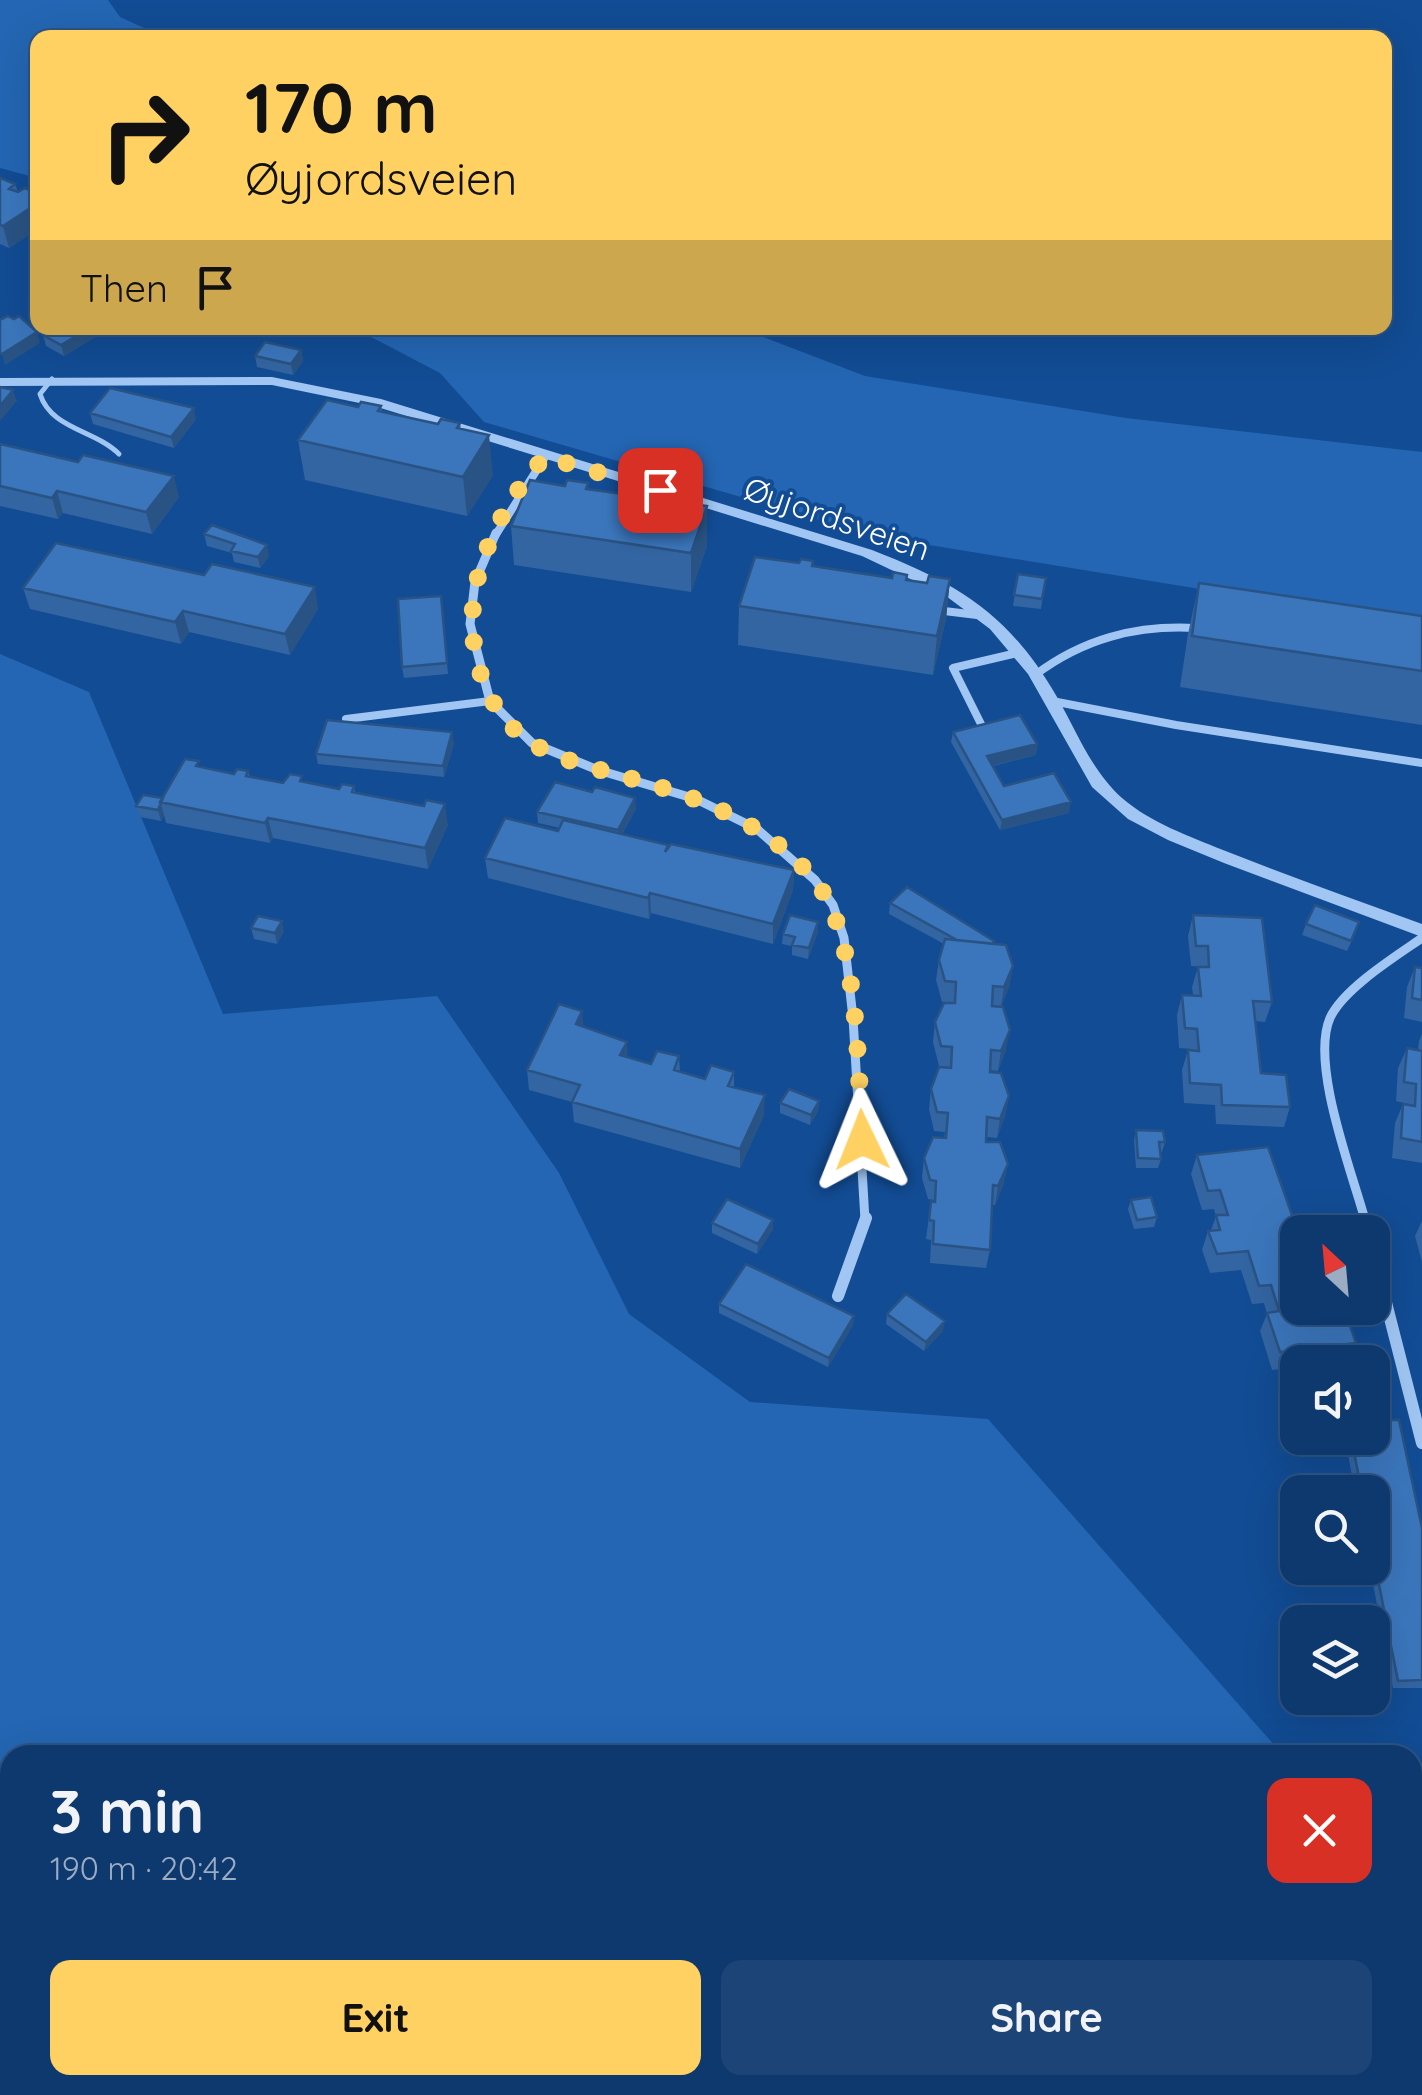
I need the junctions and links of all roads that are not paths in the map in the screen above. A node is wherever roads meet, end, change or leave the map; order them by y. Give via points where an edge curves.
1 (52, 379) junction
2 (0, 382) edge
3 (119, 454) dead end
4 (545, 457) junction
5 (929, 609) edge
6 (988, 616) junction
7 (1198, 628) edge
8 (1020, 653) junction
9 (1035, 675) junction
10 (490, 701) junction
11 (1052, 701) junction
12 (346, 719) edge
13 (984, 730) edge
14 (1422, 762) edge
15 (1422, 934) edge
16 (1363, 1215) edge
17 (838, 1296) dead end
18 (1390, 1318) edge
19 (1422, 1443) edge

1 - 2 street, Øyjordsveien
1 - 3 lane via 40,394 41,405
1 - 4 street, Øyjordsveien via 272,381 376,402
4 - 6 street, Øyjordsveien via 867,553 918,572
4 - 10 street via 501,521 475,582 470,624
5 - 6 lane
6 - 8 street, Øyjordsveien
7 - 9 lane via 1123,632 1064,654
8 - 9 street, Øyjordsveien
8 - 13 lane via 953,668
9 - 11 street, Øyjordsveien
10 - 12 lane
10 - 17 street via 532,743 696,799 757,829 815,880 832,906 844,938 853,1018 866,1216
11 - 14 lane
11 - 15 street, Øyjordsveien via 1092,779 1124,808 1178,838
15 - 16 street via 1368,976 1330,1018 1323,1066
18 - 19 street

